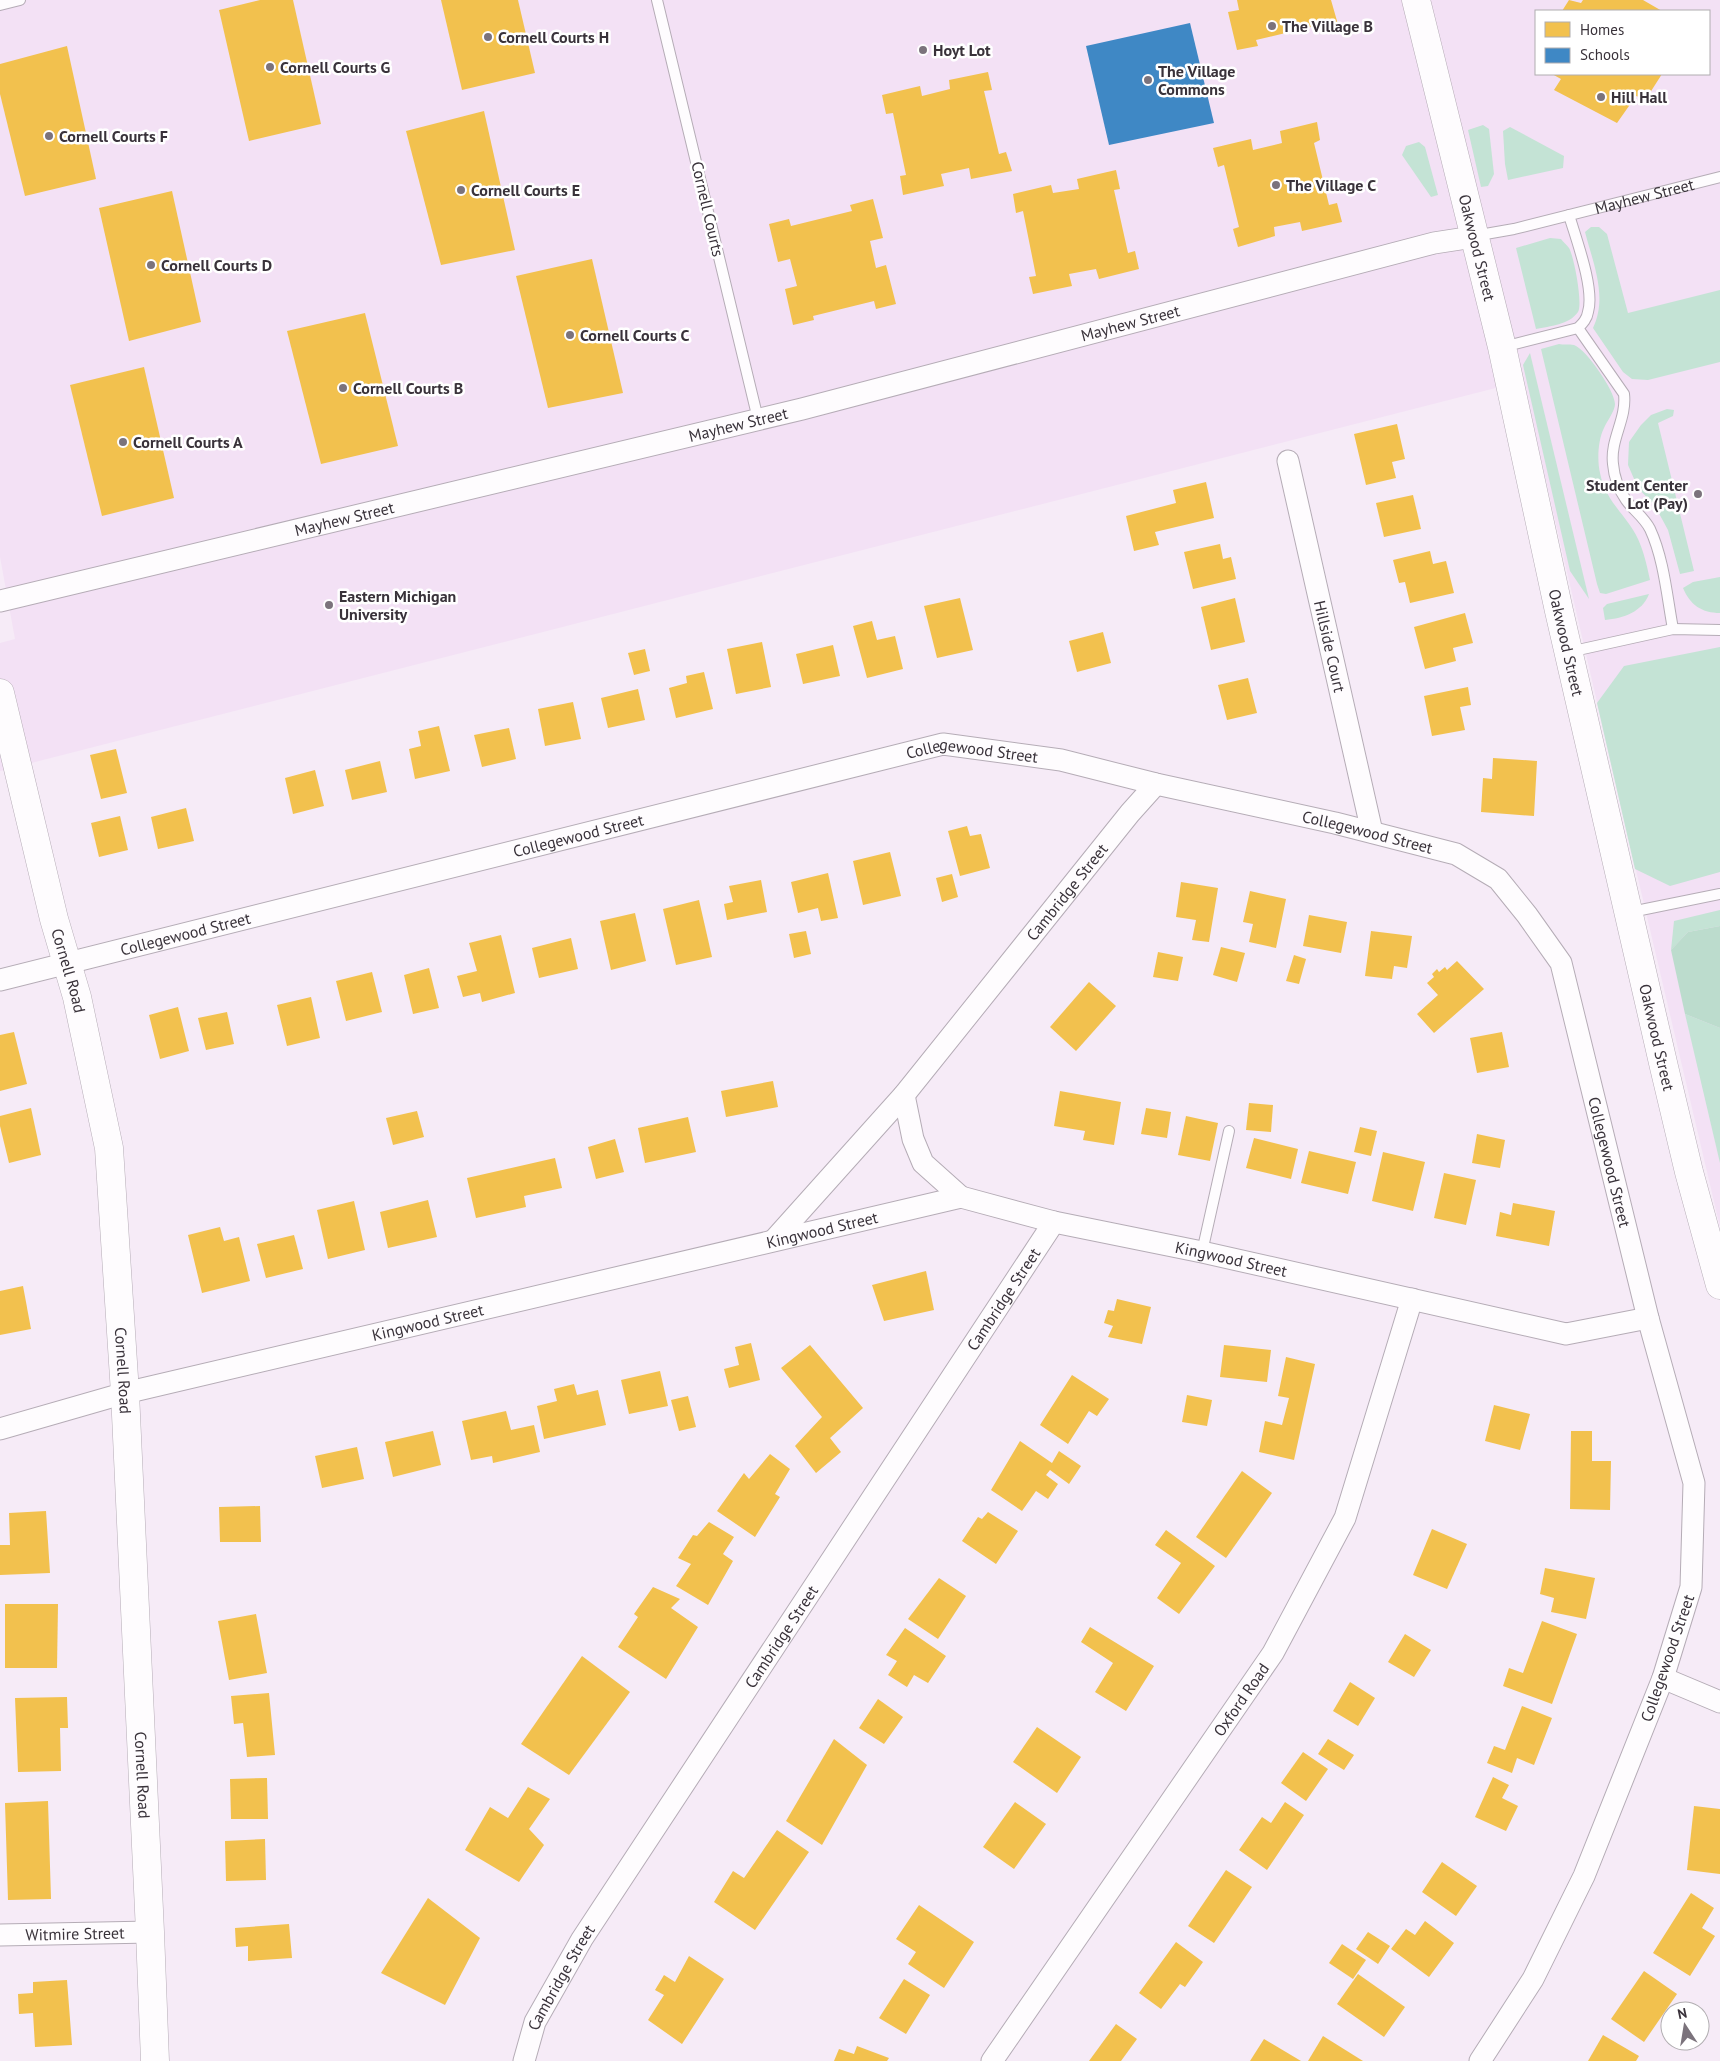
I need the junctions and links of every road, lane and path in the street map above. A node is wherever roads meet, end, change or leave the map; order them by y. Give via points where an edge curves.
1 (20, 0) edge
2 (657, 0) edge
3 (1416, 0) edge
4 (0, 5) edge
5 (1720, 177) edge
6 (1569, 215) junction
7 (1473, 237) junction
8 (1578, 328) junction
9 (1502, 347) junction
10 (758, 418) junction
11 (1288, 460) dead end
12 (0, 601) edge
13 (1673, 629) junction
14 (1720, 630) edge
15 (1568, 652) junction
16 (0, 693) edge
17 (1156, 784) junction
18 (1372, 832) junction
19 (1720, 894) edge
20 (1627, 913) junction
21 (66, 963) junction
22 (0, 980) edge
23 (904, 1095) junction
24 (1229, 1131) dead end
25 (961, 1197) junction
26 (1054, 1222) junction
27 (774, 1240) junction
28 (1202, 1252) junction
29 (1720, 1285) edge
30 (1412, 1299) junction
31 (1648, 1318) junction
32 (125, 1393) junction
33 (0, 1429) edge
34 (1663, 1678) junction
35 (1720, 1702) edge
36 (150, 1932) junction
37 (0, 1935) edge
38 (155, 2061) edge
39 (524, 2061) edge
40 (992, 2061) edge
41 (1480, 2061) edge

1 - 4 lane
2 - 10 lane, Cornell Courts
3 - 7 street, Oakwood Street
5 - 6 lane, Mayhew Street
6 - 7 lane, Mayhew Street
6 - 8 lane via 1589,294 1589,311
7 - 9 street, Oakwood Street
7 - 10 street, Mayhew Street via 1434,243
8 - 9 lane
8 - 13 lane via 1624,394 1622,423 1615,439 1613,463 1620,489 1643,518 1655,541
9 - 15 street, Oakwood Street
10 - 12 street, Mayhew Street
11 - 18 street, Hillside Court
13 - 14 lane
13 - 15 lane
15 - 20 street, Oakwood Street
16 - 21 street, Cornell Road
17 - 18 street, Collegewood Street
17 - 21 street, Collegewood Street via 1061,760 943,744
17 - 23 street, Cambridge Street
18 - 31 street, Collegewood Street via 1456,854 1498,879 1561,963
19 - 20 lane
20 - 29 street, Oakwood Street via 1689,1172
21 - 22 street, Collegewood Street
21 - 32 street, Cornell Road via 109,1148
23 - 25 street via 913,1139 923,1163
23 - 27 street, Cambridge Street
24 - 28 lane
25 - 26 street, Kingwood Street
25 - 27 street, Kingwood Street
26 - 28 street, Kingwood Street
26 - 39 street, Cambridge Street via 582,1939 535,2022
27 - 32 street, Kingwood Street
28 - 30 street, Kingwood Street
30 - 31 street, Kingwood Street via 1566,1334
30 - 40 street, Oxford Road via 1345,1518 1273,1653
31 - 34 street, Collegewood Street via 1694,1483 1691,1588
32 - 33 street, Kingwood Street
32 - 36 street, Cornell Road
34 - 35 street
34 - 41 street, Collegewood Street via 1584,1876 1533,1979
36 - 37 street, Witmire Street
36 - 38 street, Cornell Road

